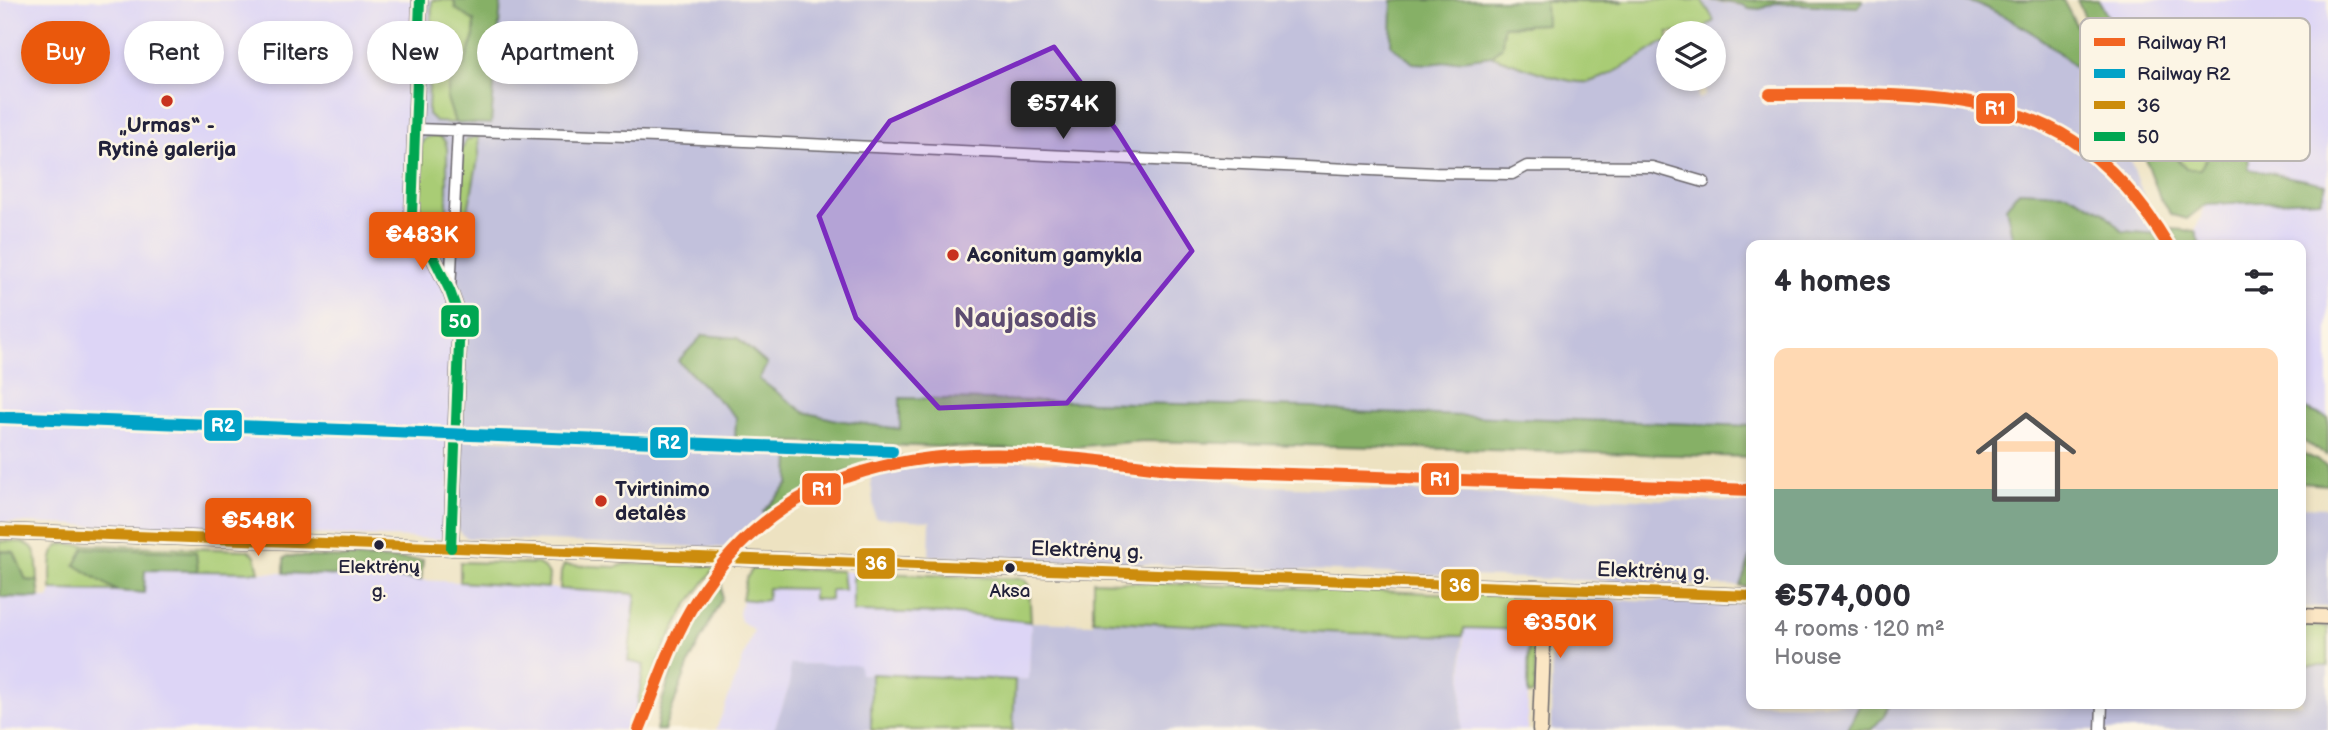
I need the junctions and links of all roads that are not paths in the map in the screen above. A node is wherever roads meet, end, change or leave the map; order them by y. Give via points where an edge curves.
1 (420, 0) edge
2 (415, 129) junction
3 (458, 130) junction
4 (1704, 182) dead end
5 (450, 291) junction
6 (0, 531) edge
7 (451, 548) junction
8 (1545, 589) junction
9 (1746, 596) edge
10 (2306, 616) edge
11 (2328, 617) edge
12 (2102, 709) edge
13 (1540, 730) edge
14 (2101, 730) edge

1 - 2 street
2 - 3 street
2 - 5 street via 412,214
3 - 4 street via 1436,173 1512,174 1527,166 1652,167
3 - 5 street
5 - 7 street via 461,326
6 - 7 street, Elektrėnų g.
7 - 8 street, Elektrėnų g.
8 - 9 street, Elektrėnų g.
8 - 13 street
10 - 11 street
12 - 14 street

